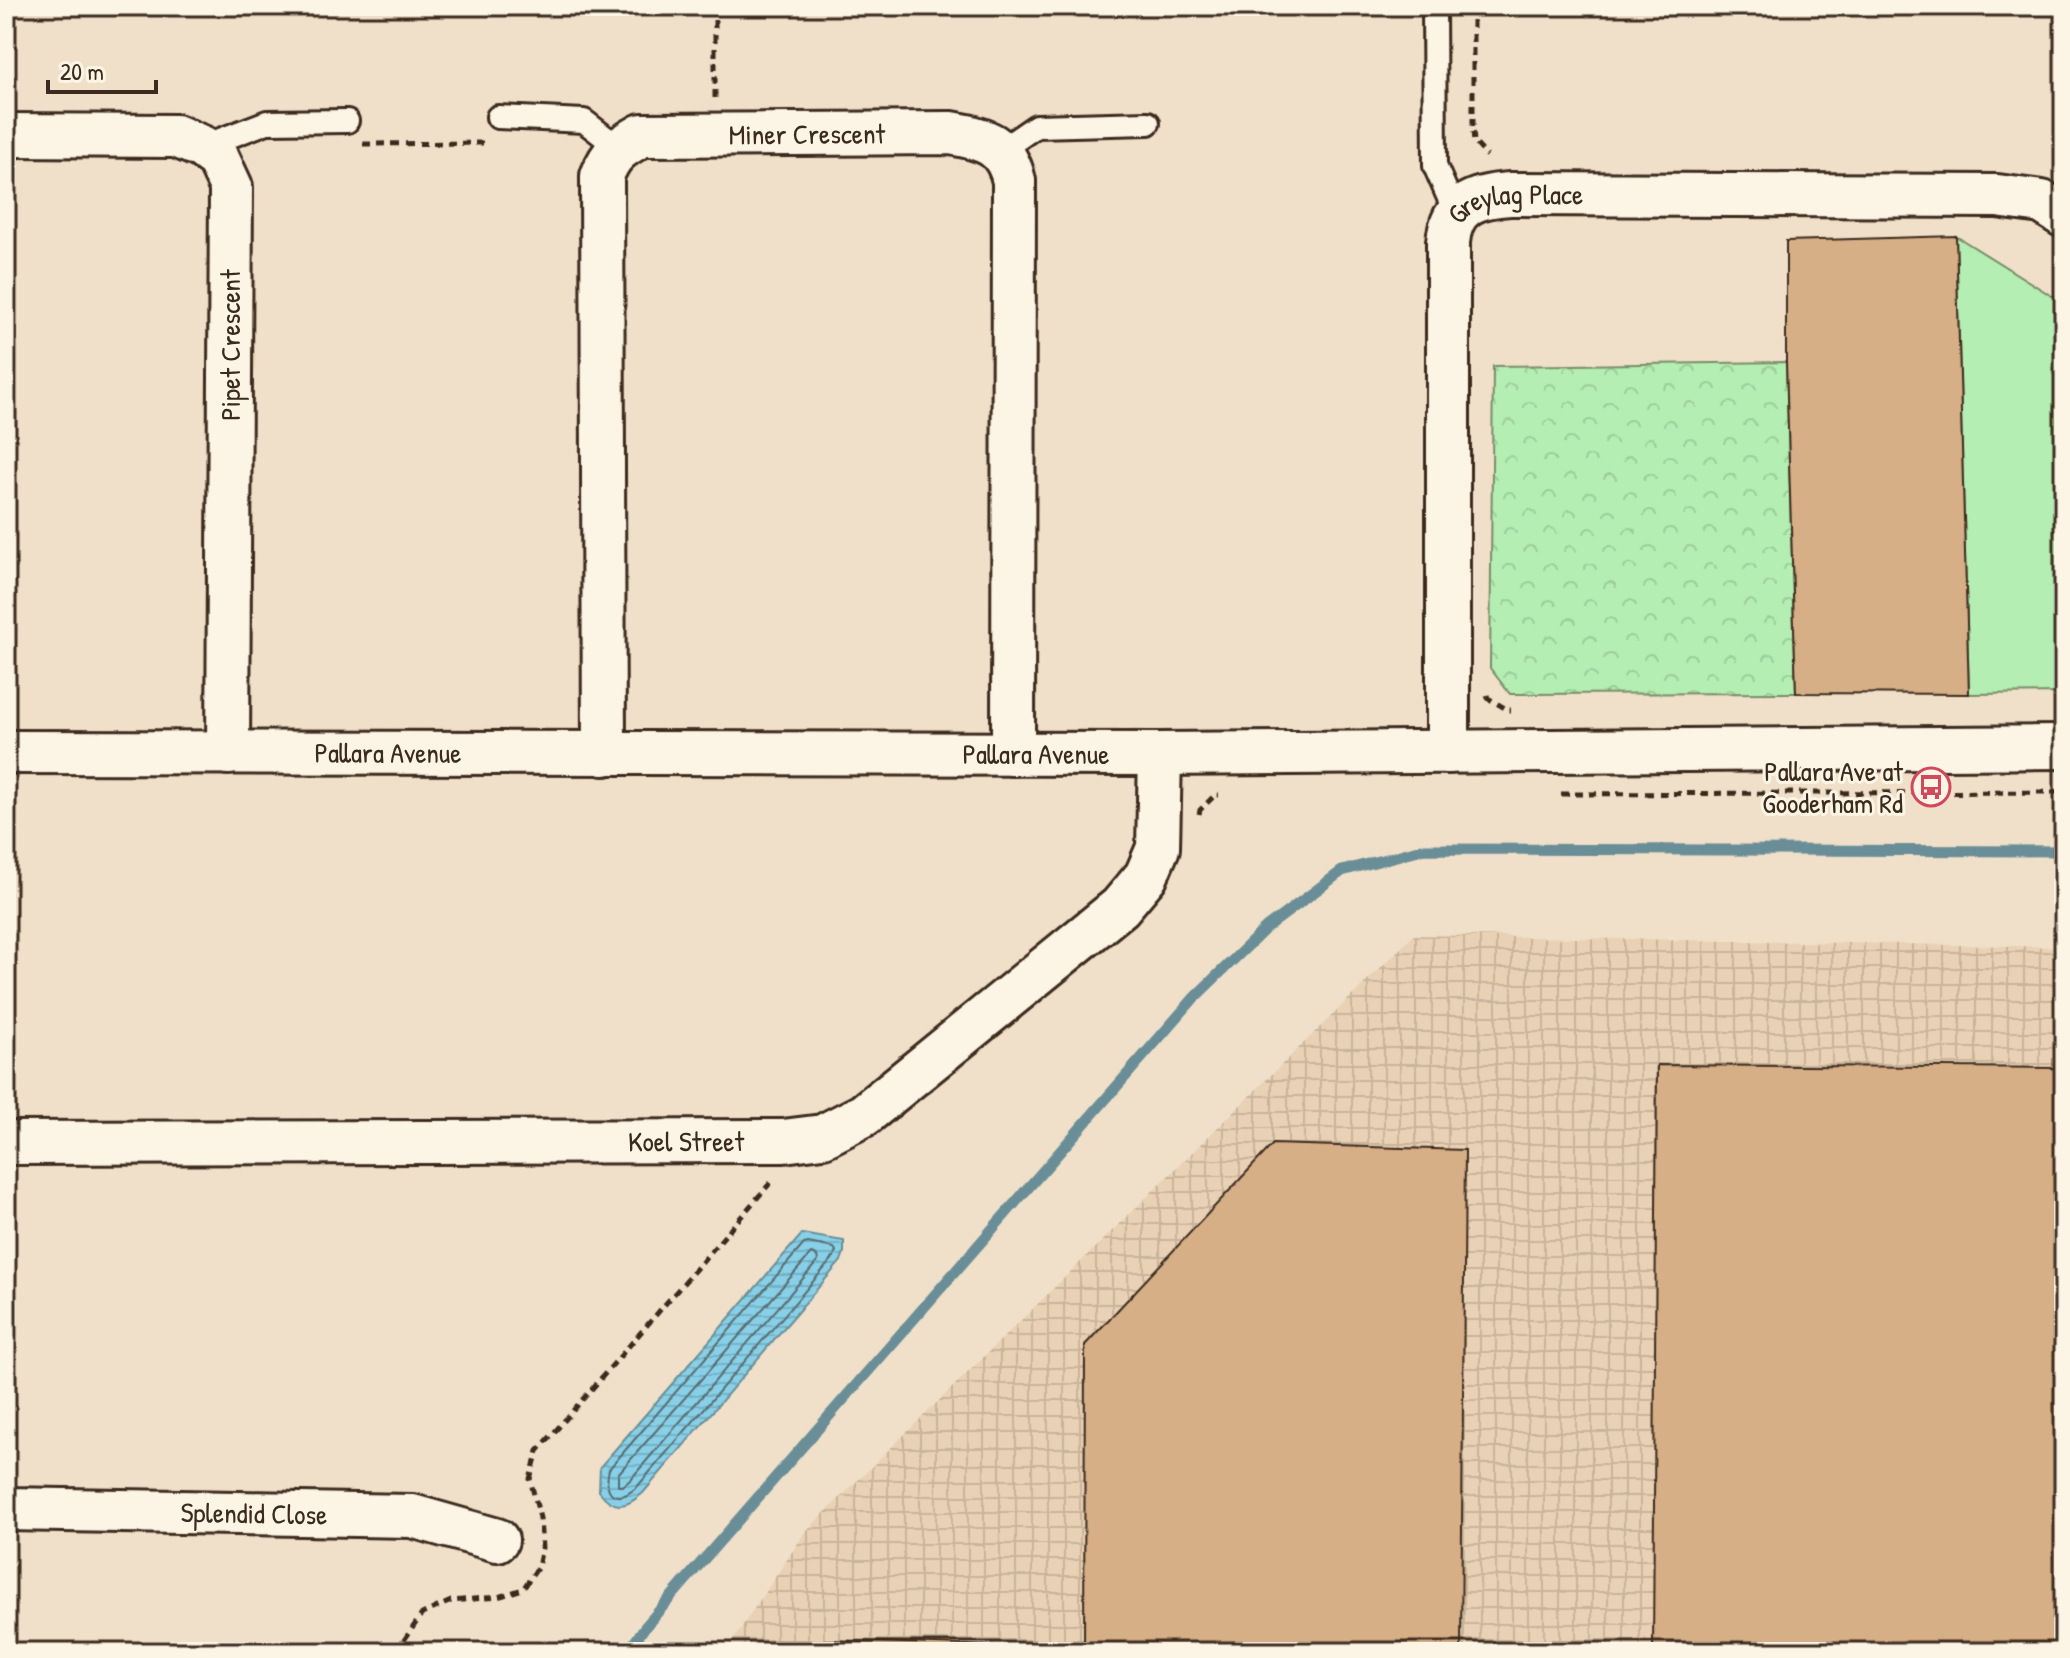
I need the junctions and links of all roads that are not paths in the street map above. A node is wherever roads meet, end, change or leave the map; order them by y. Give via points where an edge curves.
1 (1434, 6) edge
2 (498, 117) dead end
3 (347, 121) dead end
4 (1148, 123) dead end
5 (6, 135) edge
6 (202, 147) junction
7 (619, 148) junction
8 (1000, 151) junction
9 (1456, 214) junction
10 (2064, 216) edge
11 (2064, 747) edge
12 (6, 752) edge
13 (1448, 752) junction
14 (228, 753) junction
15 (604, 754) junction
16 (1013, 754) junction
17 (1160, 754) junction
18 (6, 1143) edge
19 (6, 1509) edge
20 (497, 1540) dead end

1 - 9 lane via 1435,166
2 - 7 lane via 584,121
3 - 6 lane via 267,122
4 - 8 lane via 1036,126
5 - 6 street via 176,136
6 - 14 street, Pipet Crescent via 218,159 231,187
7 - 8 street, Miner Crescent via 642,135 951,133 980,138
7 - 15 street via 602,176
8 - 16 street via 1011,164 1014,181
9 - 10 street, Greylag Place via 1485,196 1510,194 1997,196 2042,202
9 - 13 street, Greylag Place via 1448,242
11 - 13 street, Pallara Avenue
12 - 14 street, Pallara Avenue
13 - 17 street, Pallara Avenue
14 - 15 street, Pallara Avenue
15 - 16 street, Pallara Avenue
16 - 17 street, Pallara Avenue
17 - 18 street, Koel Street via 1158,848 1146,876 1120,907 864,1115 823,1136 783,1141
19 - 20 street, Splendid Close via 412,1516

